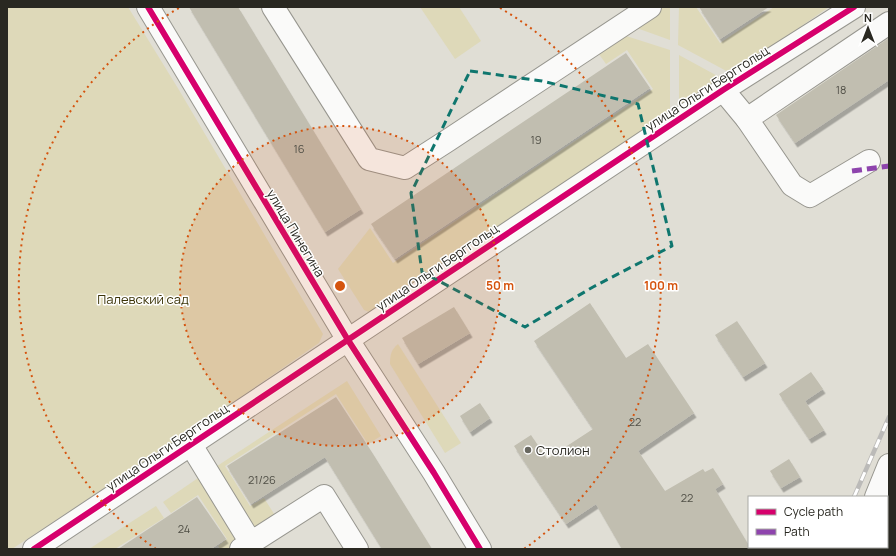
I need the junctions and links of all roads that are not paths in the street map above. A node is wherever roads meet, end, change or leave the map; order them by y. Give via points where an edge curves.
1 (148, 7) edge
2 (273, 7) edge
3 (650, 7) edge
4 (854, 7) edge
5 (889, 22) edge
6 (723, 90) junction
7 (747, 119) junction
8 (869, 161) dead end
9 (348, 340) junction
10 (191, 445) junction
11 (889, 465) edge
12 (876, 496) edge
13 (246, 546) edge
14 (34, 549) edge
15 (356, 549) edge
16 (480, 549) edge

1 - 9 street, улица Пинегина
2 - 3 street via 368,159 405,168
4 - 6 street, улица Ольги Берггольц
5 - 7 street
6 - 7 street
6 - 9 street, улица Ольги Берггольц
7 - 8 street via 792,185 810,196
9 - 10 street, улица Ольги Берггольц
9 - 16 street, улица Пинегина
10 - 13 street
10 - 14 street, улица Ольги Берггольц
11 - 12 street
13 - 15 street via 324,496

